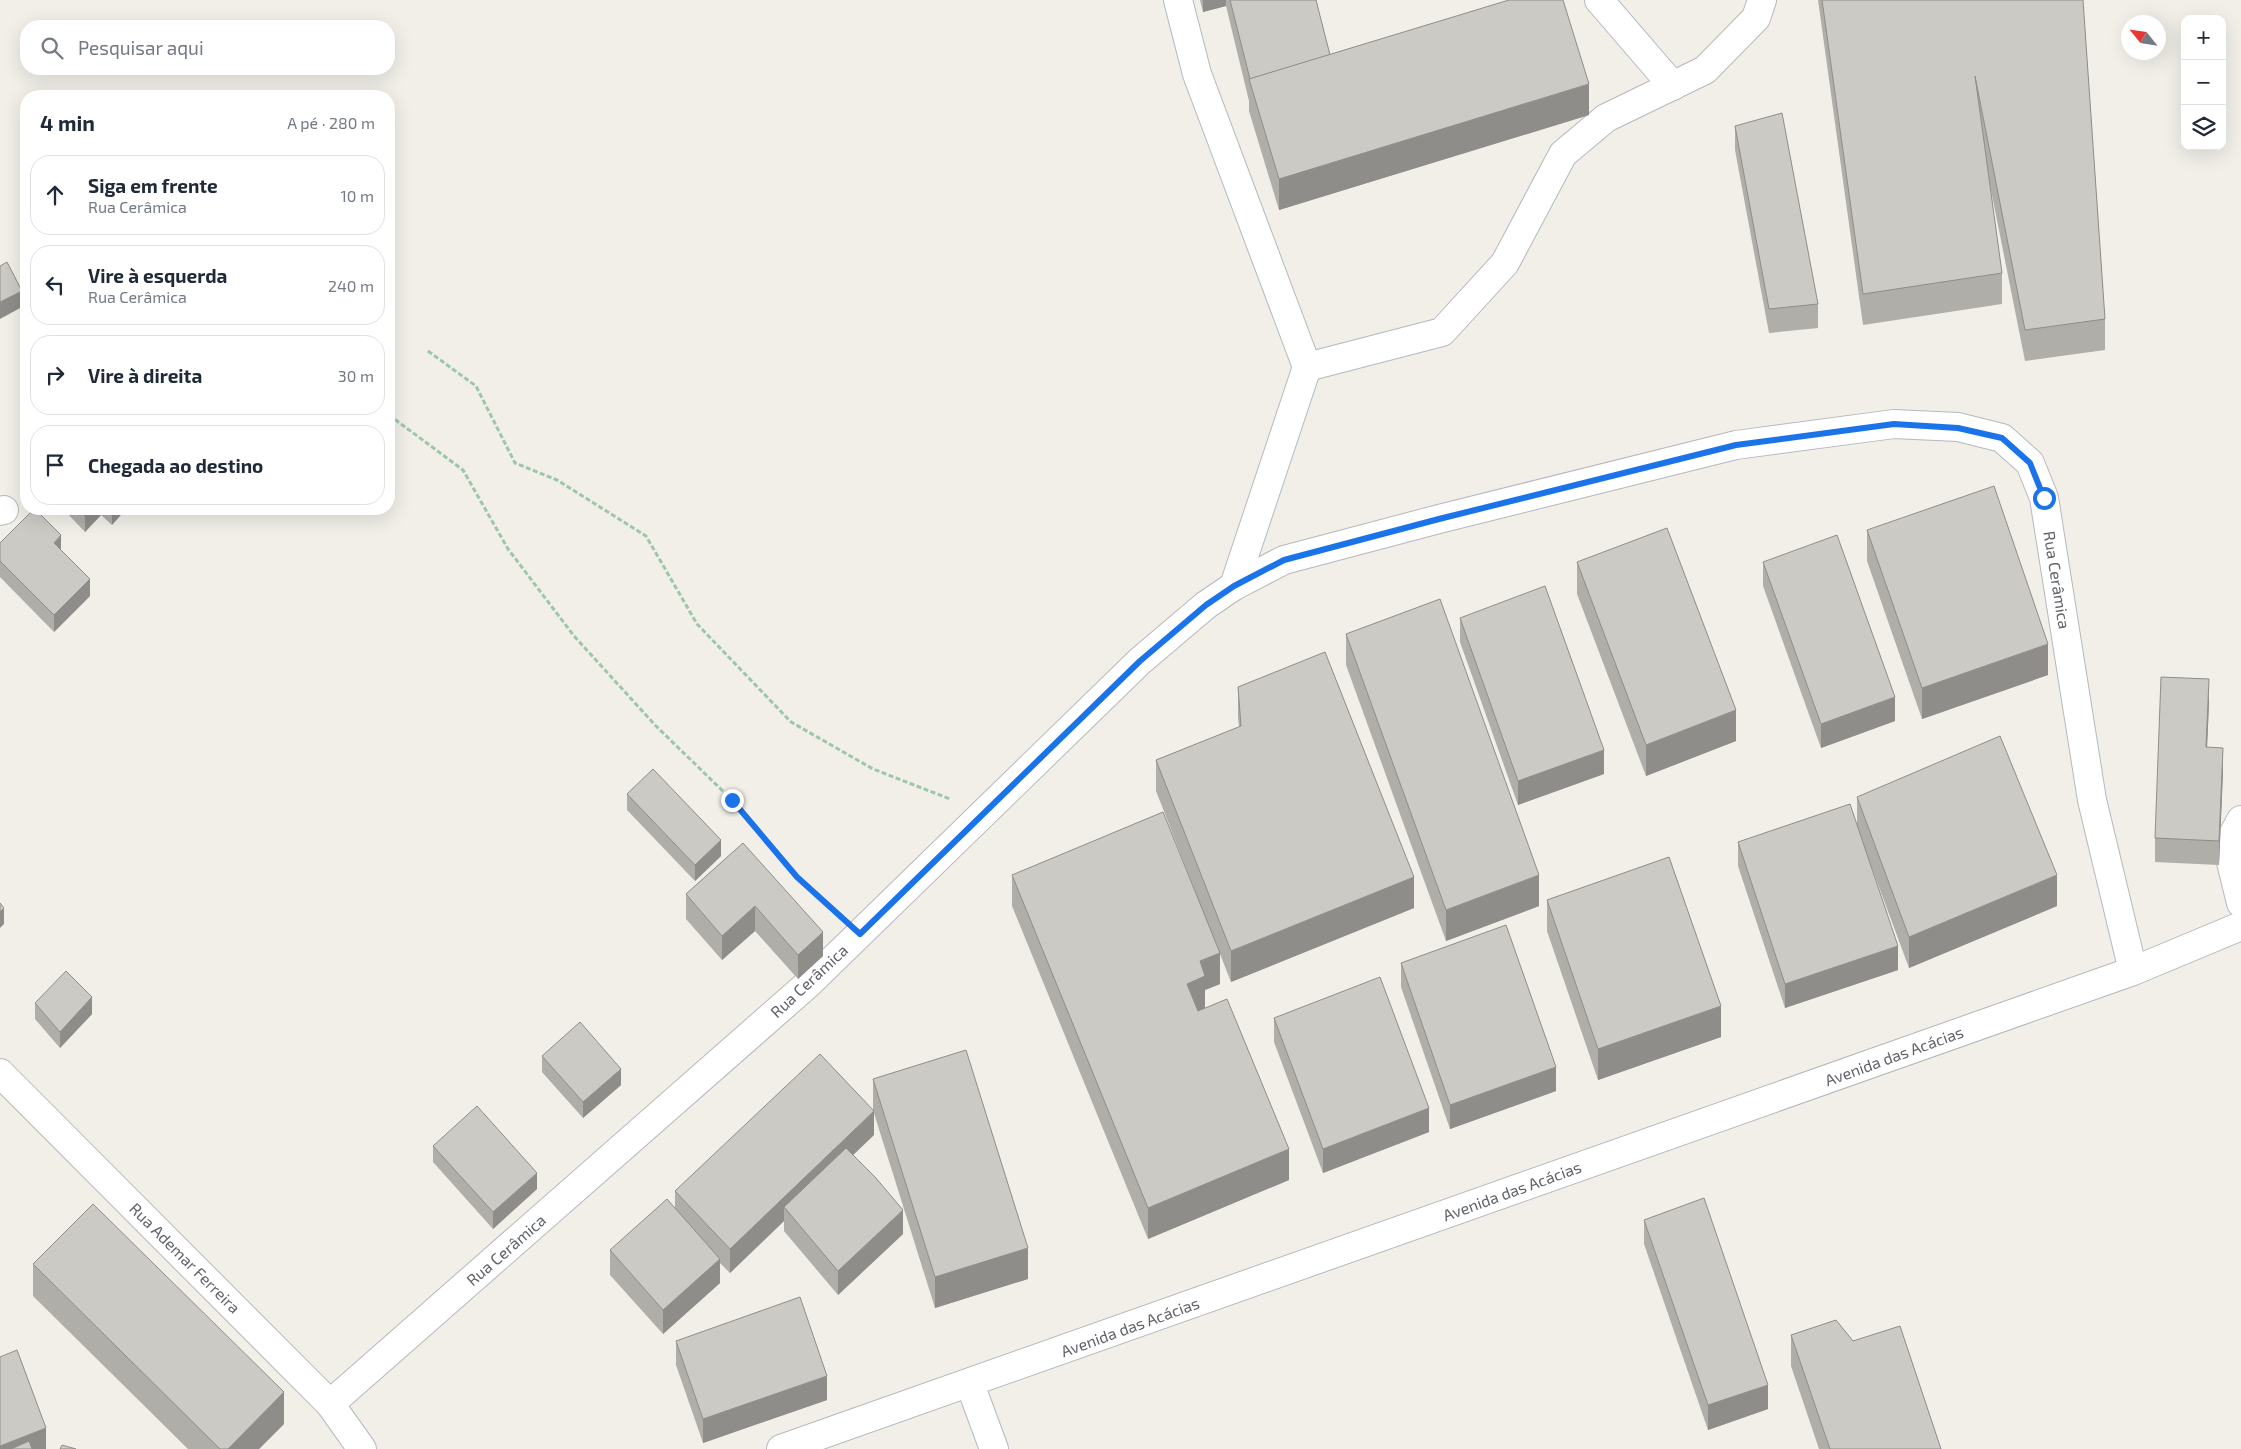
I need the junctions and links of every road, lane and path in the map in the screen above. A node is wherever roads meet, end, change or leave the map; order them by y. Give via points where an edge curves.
1 (1178, 0) edge
2 (1599, 0) edge
3 (1762, 0) edge
4 (1673, 86) junction
5 (428, 351) dead end
6 (1306, 367) junction
7 (395, 419) edge
8 (1234, 586) junction
9 (985, 813) junction
10 (2241, 820) edge
11 (2241, 903) edge
12 (2241, 926) edge
13 (860, 934) junction
14 (2133, 971) junction
15 (0, 1074) edge
16 (970, 1384) junction
17 (330, 1404) junction
18 (362, 1449) edge
19 (780, 1449) edge
20 (994, 1449) edge

1 - 6 street via 1197,74
2 - 4 street
3 - 4 street via 1756,18 1705,70
4 - 6 street via 1606,118 1563,154 1505,263 1442,332
5 - 9 path via 476,386 515,463 557,480 646,536 697,624 791,722 873,769
6 - 8 street
7 - 13 path via 463,470 508,549 574,636 655,726 732,800 797,877
8 - 9 street, Rua Cerâmica via 1206,605 1140,661
8 - 14 street, Rua Cerâmica via 1284,560 1736,445 1894,424 1958,428 2002,438 2030,463 2044,498 2092,800
9 - 13 street, Rua Cerâmica
10 - 11 street via 2227,846
12 - 14 street, Avenida das Acácias
13 - 17 street, Rua Cerâmica via 808,984
14 - 16 street, Avenida das Acácias
15 - 17 street, Rua Ademar Ferreira
16 - 19 street, Avenida das Acácias
16 - 20 street
17 - 18 street, Rua Ademar Ferreira

